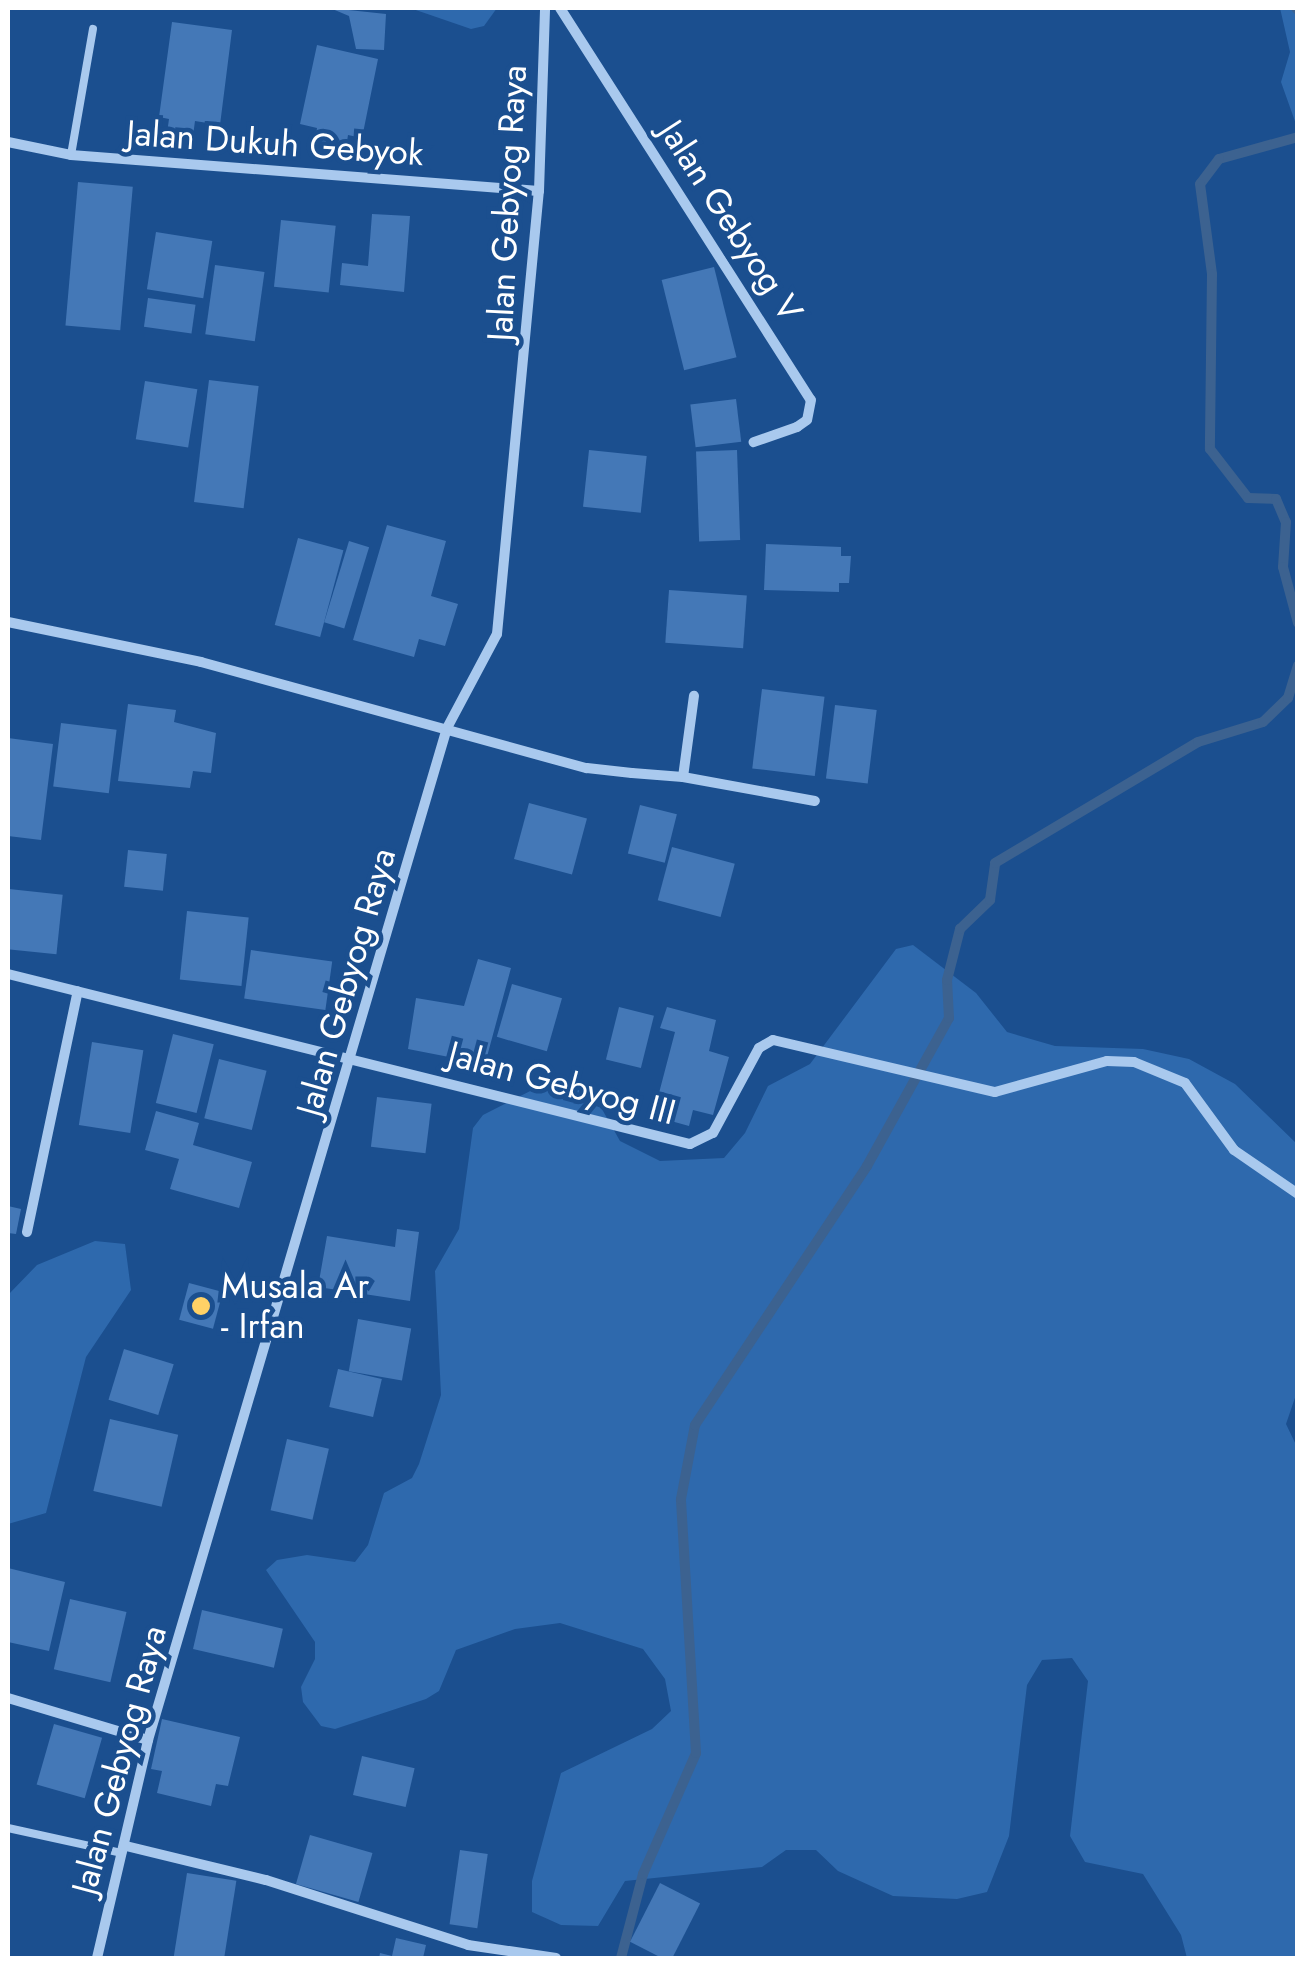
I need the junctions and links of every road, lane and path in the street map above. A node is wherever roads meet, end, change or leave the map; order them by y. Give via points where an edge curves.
1 (545, 8) edge
2 (560, 8) edge
3 (94, 29) dead end
4 (8, 142) edge
5 (71, 155) junction
6 (539, 191) junction
7 (754, 442) dead end
8 (8, 622) edge
9 (694, 696) dead end
10 (447, 728) junction
11 (683, 777) junction
12 (814, 801) dead end
13 (8, 974) edge
14 (78, 991) junction
15 (354, 1056) junction
16 (1298, 1194) edge
17 (27, 1232) dead end
18 (8, 1698) edge
19 (148, 1740) junction
20 (8, 1828) edge
21 (124, 1849) junction
22 (97, 1958) edge
23 (556, 1958) edge

1 - 6 street, Jalan Gebyog Raya
2 - 7 street, Jalan Gebyog V via 811,400 807,420
3 - 5 lane
4 - 5 street, Jalan Dukuh Gebyok
5 - 6 street, Jalan Dukuh Gebyok
6 - 10 street, Jalan Gebyog Raya via 498,634
8 - 10 street via 201,662
9 - 11 street
10 - 11 street via 587,768
10 - 15 street, Jalan Gebyog Raya
11 - 12 street
13 - 14 street
14 - 15 street
14 - 17 street
15 - 16 street, Jalan Gebyog III via 690,1144 713,1134 759,1048 774,1040 995,1092 1106,1061 1161,1069 1185,1083 1234,1150
15 - 19 street, Jalan Gebyog Raya
18 - 19 street
19 - 21 street, Jalan Gebyog Raya
20 - 21 lane
21 - 22 street, Jalan Gebyog Raya
21 - 23 street via 266,1880 468,1944

